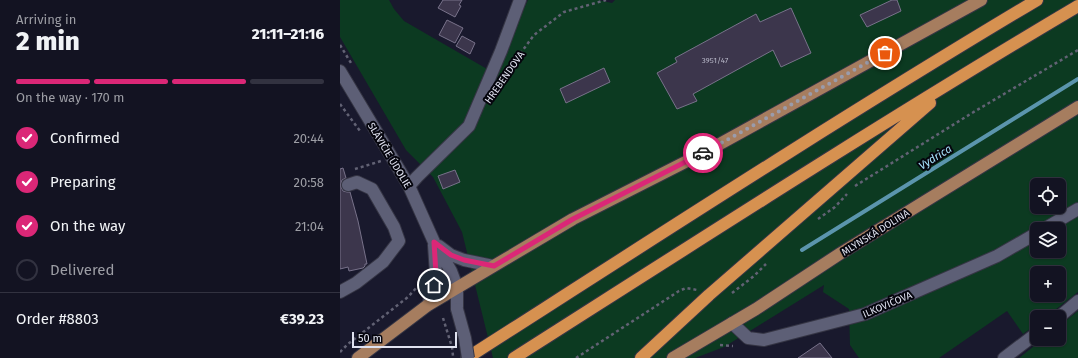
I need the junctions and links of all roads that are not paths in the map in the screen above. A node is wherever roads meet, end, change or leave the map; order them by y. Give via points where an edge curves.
1 (520, 0) edge
2 (981, 0) edge
3 (1037, 0) edge
4 (1078, 6) edge
5 (340, 71) edge
6 (957, 80) junction
7 (1078, 107) edge
8 (348, 185) dead end
9 (409, 186) junction
10 (1078, 209) edge
11 (1056, 222) edge
12 (1030, 237) edge
13 (434, 242) junction
14 (494, 266) junction
15 (436, 274) junction
16 (457, 287) junction
17 (340, 292) edge
18 (445, 295) junction
19 (1078, 301) edge
20 (428, 305) junction
21 (457, 309) junction
22 (1066, 311) edge
23 (732, 323) junction
24 (1030, 338) edge
25 (358, 358) edge
26 (468, 358) edge
27 (514, 358) edge
28 (641, 358) edge
29 (673, 358) edge
30 (1004, 358) edge

1 - 9 street via 469,126
2 - 14 main road via 707,151 573,219
3 - 26 highway via 829,127
4 - 6 highway
5 - 9 street, SLÁVIČIE ÚDOLIE
6 - 27 highway
6 - 28 highway via 709,295
7 - 23 main road, MLYNSKÁ DOLINA via 841,252
8 - 17 street via 357,182 372,189 394,227 399,241 382,262
9 - 13 street, SLÁVIČIE ÚDOLIE
10 - 11 street
12 - 23 street, ILKOVIČOVA via 997,256 865,314 764,340 748,338
13 - 14 street, SLÁVIČIE ÚDOLIE via 451,255
13 - 15 street, SLÁVIČIE ÚDOLIE
13 - 16 street, SLÁVIČIE ÚDOLIE
14 - 16 main road
15 - 18 street, SLÁVIČIE ÚDOLIE
15 - 20 street, SLÁVIČIE ÚDOLIE
16 - 18 main road
16 - 21 street
18 - 20 main road
18 - 21 street, SLÁVIČIE ÚDOLIE
19 - 22 street
20 - 25 main road
21 - 26 street, bridge
23 - 29 main road, MLYNSKÁ DOLINA
24 - 30 street

